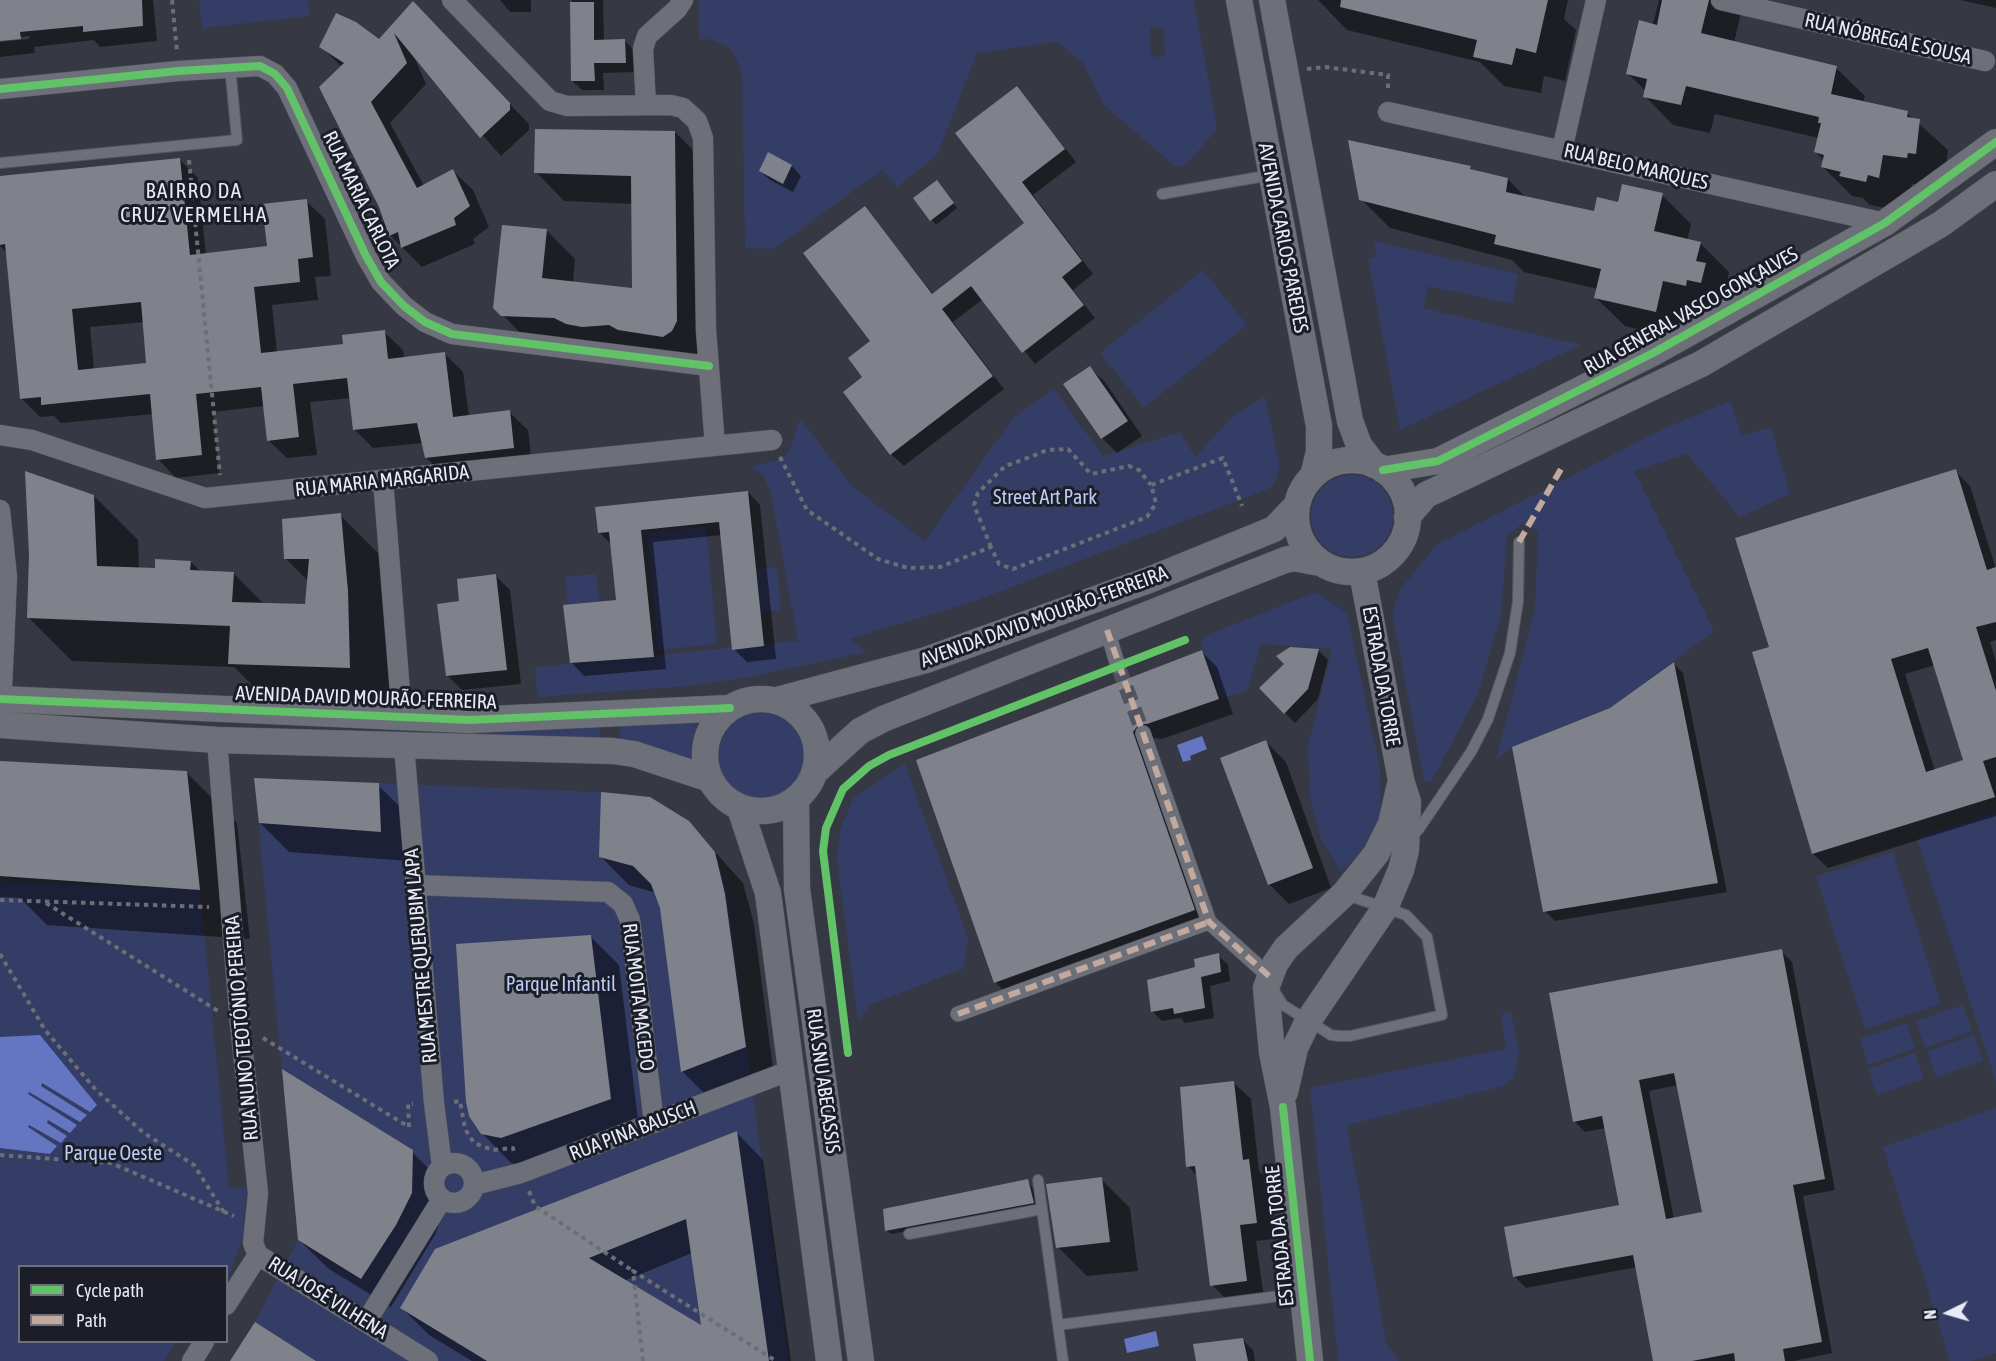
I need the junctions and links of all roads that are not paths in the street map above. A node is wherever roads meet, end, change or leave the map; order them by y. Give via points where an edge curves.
1 (452, 0) edge
2 (683, 0) edge
3 (1239, 0) edge
4 (1272, 0) edge
5 (1596, 0) edge
6 (1721, 0) edge
7 (1985, 61) dead end
8 (230, 66) junction
9 (0, 89) edge
10 (646, 105) junction
11 (1388, 112) road end
12 (1996, 142) edge
13 (1562, 150) junction
14 (0, 163) edge
15 (1271, 175) junction
16 (1996, 184) edge
17 (1162, 194) dead end
18 (1885, 223) junction
19 (709, 366) junction
20 (0, 435) edge
21 (772, 440) road end
22 (715, 446) junction
23 (1378, 468) junction
24 (1313, 476) junction
25 (382, 480) junction
26 (1297, 505) junction
27 (0, 510) edge
28 (1407, 517) junction
29 (1520, 542) dead end
30 (1320, 563) junction
31 (1362, 572) junction
32 (1107, 630) junction
33 (1119, 666) tunnel mouth
34 (1, 699) edge
35 (777, 700) junction
36 (730, 708) junction
37 (402, 717) junction
38 (0, 725) edge
39 (1143, 733) tunnel mouth
40 (217, 740) junction
41 (404, 745) junction
42 (816, 771) junction
43 (710, 779) junction
44 (1401, 780) junction
45 (796, 800) junction
46 (740, 808) junction
47 (1407, 841) junction
48 (415, 885) junction
49 (1344, 894) junction
50 (1385, 908) junction
51 (1209, 922) junction
52 (1269, 976) junction
53 (958, 1014) dead end
54 (1308, 1021) junction
55 (789, 1071) junction
56 (1283, 1107) junction
57 (654, 1123) junction
58 (442, 1166) junction
59 (1038, 1180) dead end
60 (474, 1185) junction
61 (442, 1199) junction
62 (1042, 1209) junction
63 (909, 1234) dead end
64 (258, 1255) junction
65 (1302, 1293) junction
66 (228, 1302) edge
67 (366, 1322) junction
68 (1058, 1325) junction
69 (203, 1343) edge
70 (192, 1361) edge
71 (428, 1361) edge
72 (829, 1361) edge
73 (861, 1361) edge
74 (1063, 1361) edge
75 (1310, 1361) edge

1 - 10 street via 550,100 567,106
2 - 10 street via 647,36 643,49
3 - 15 street, AVENIDA CARLOS PAREDES
4 - 23 street, AVENIDA CARLOS PAREDES via 1350,421 1359,444
5 - 13 street
6 - 7 street, RUA NÓBREGA E SOUSA
8 - 9 street, RUA MARIA CARLOTA
8 - 14 lane via 237,140
8 - 19 street, RUA MARIA CARLOTA via 260,66 275,74 287,88 376,273 404,306 425,322 452,334
10 - 19 street via 683,108 697,120 703,138
11 - 13 street, RUA BELO MARQUES
12 - 18 street, RUA GENERAL VASCO GONÇALVES
13 - 18 street, RUA BELO MARQUES
15 - 17 lane
15 - 24 street, AVENIDA CARLOS PAREDES via 1319,426 1319,452
16 - 28 street via 1941,224 1701,363 1426,495
18 - 23 street, RUA GENERAL VASCO GONÇALVES via 1653,353 1438,461
19 - 22 street
20 - 25 street, RUA MARIA MARGARIDA via 32,440 205,498
21 - 22 street, RUA MARIA MARGARIDA
22 - 25 street, RUA MARIA MARGARIDA
23 - 24 street via 1352,460 1341,461
23 - 28 street via 1403,496
24 - 26 street
25 - 37 street
26 - 30 street via 1300,537
26 - 35 street, AVENIDA DAVID MOURÃO-FERREIRA via 1274,529 1149,580 926,660
27 - 34 street via 7,578
28 - 31 street via 1403,539 1391,556
29 - 47 lane via 1518,602 1510,653 1488,719 1471,752
30 - 31 street via 1340,571
30 - 32 street, AVENIDA DAVID MOURÃO-FERREIRA via 1285,560
31 - 44 street, ESTRADA DA TORRE
32 - 33 street
32 - 42 street, AVENIDA DAVID MOURÃO-FERREIRA via 883,719 860,731
34 - 37 street, AVENIDA DAVID MOURÃO-FERREIRA
34 - 38 street
35 - 36 street via 744,700
35 - 42 street via 793,708 810,728 818,753
36 - 37 street, AVENIDA DAVID MOURÃO-FERREIRA via 470,720
36 - 43 street via 718,718 705,747
38 - 40 street
39 - 51 street
40 - 41 street
40 - 64 street, RUA NUNO TEOTÓNIO PEREIRA via 258,1193 253,1243
41 - 43 street via 613,751
41 - 48 street, RUA MESTRE QUERUBIM LAPA
42 - 45 street
43 - 46 street via 728,801
44 - 47 street, ESTRADA DA TORRE via 1408,802
44 - 49 street, ESTRADA DA TORRE via 1384,840
45 - 46 street via 769,811
45 - 73 street, RUA SNU ABECASSIS via 797,889
46 - 55 street, RUA SNU ABECASSIS via 768,893
47 - 50 street, ESTRADA DA TORRE via 1401,870
48 - 57 street, RUA MOITA MACEDO via 608,892 623,904 630,920
48 - 58 street, RUA MESTRE QUERUBIM LAPA
49 - 50 lane
49 - 52 street, ESTRADA DA TORRE via 1286,948
50 - 54 street, ESTRADA DA TORRE
50 - 54 lane via 1406,915 1427,937 1442,1015 1350,1036 1331,1035
51 - 52 street
51 - 53 street
52 - 54 lane via 1282,1005
52 - 56 street, ESTRADA DA TORRE via 1265,999
54 - 56 street, ESTRADA DA TORRE via 1288,1071
55 - 57 street, RUA PINA BAUSCH
55 - 72 street, RUA SNU ABECASSIS
56 - 65 street, ESTRADA DA TORRE
57 - 60 street, RUA PINA BAUSCH via 522,1173
58 - 60 street via 455,1162 467,1167
58 - 61 street via 434,1183
59 - 62 lane
60 - 61 street via 462,1201
61 - 67 street
62 - 63 lane
62 - 68 lane
64 - 66 street
64 - 67 street, RUA JOSÉ VILHENA
65 - 68 lane
65 - 75 street, ESTRADA DA TORRE
67 - 71 street, RUA JOSÉ VILHENA
68 - 74 lane
69 - 70 street

